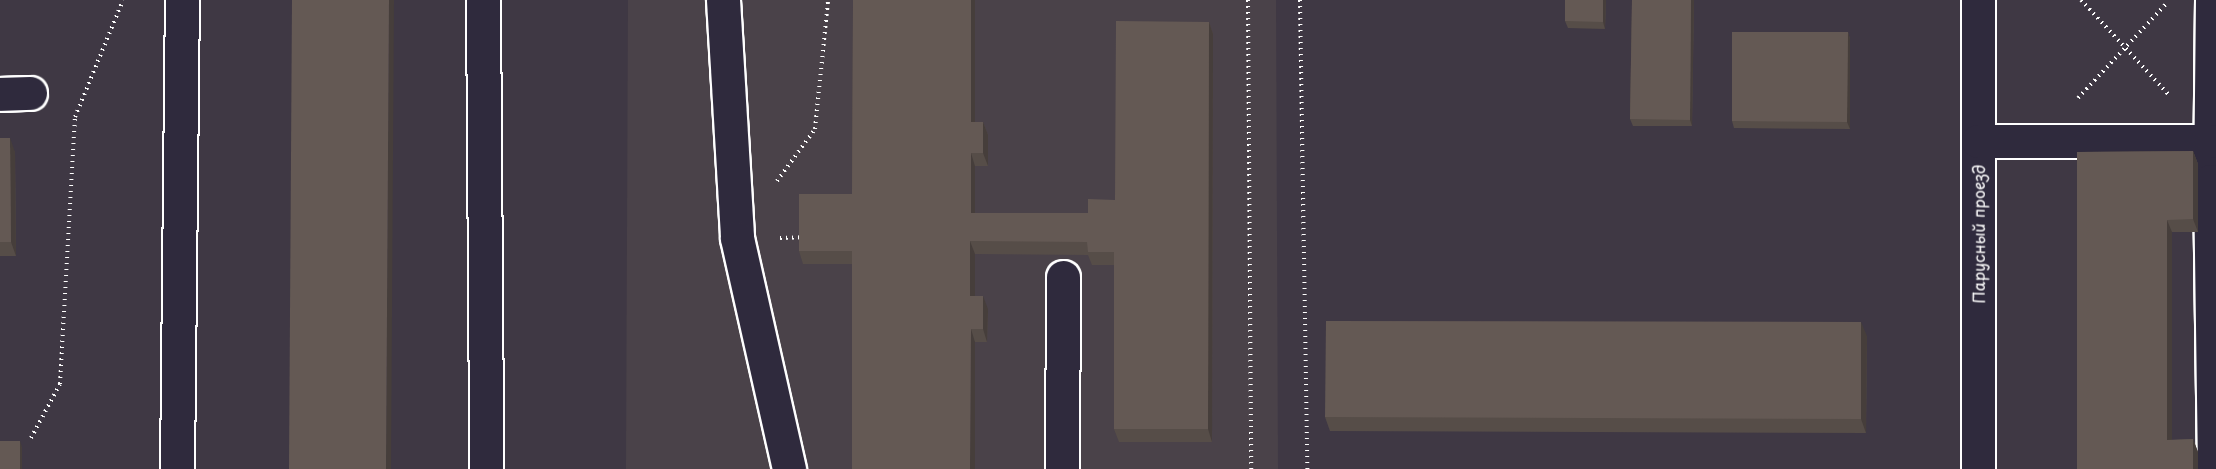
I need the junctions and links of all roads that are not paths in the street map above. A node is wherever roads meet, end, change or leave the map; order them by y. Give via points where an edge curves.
1 (182, 0) edge
2 (483, 0) edge
3 (723, 0) edge
4 (1978, 0) edge
5 (2212, 0) edge
6 (1978, 141) junction
7 (2211, 141) junction
8 (2213, 181) edge
9 (1063, 277) dead end
10 (177, 469) edge
11 (486, 469) edge
12 (789, 469) edge
13 (1062, 469) edge
14 (1978, 469) edge
15 (2214, 469) edge

1 - 10 street
2 - 11 street
3 - 12 street via 737,238
4 - 6 street, Парусный проезд
5 - 7 street
6 - 7 street
6 - 14 street, Парусный проезд
7 - 8 street
8 - 15 street
9 - 13 street

